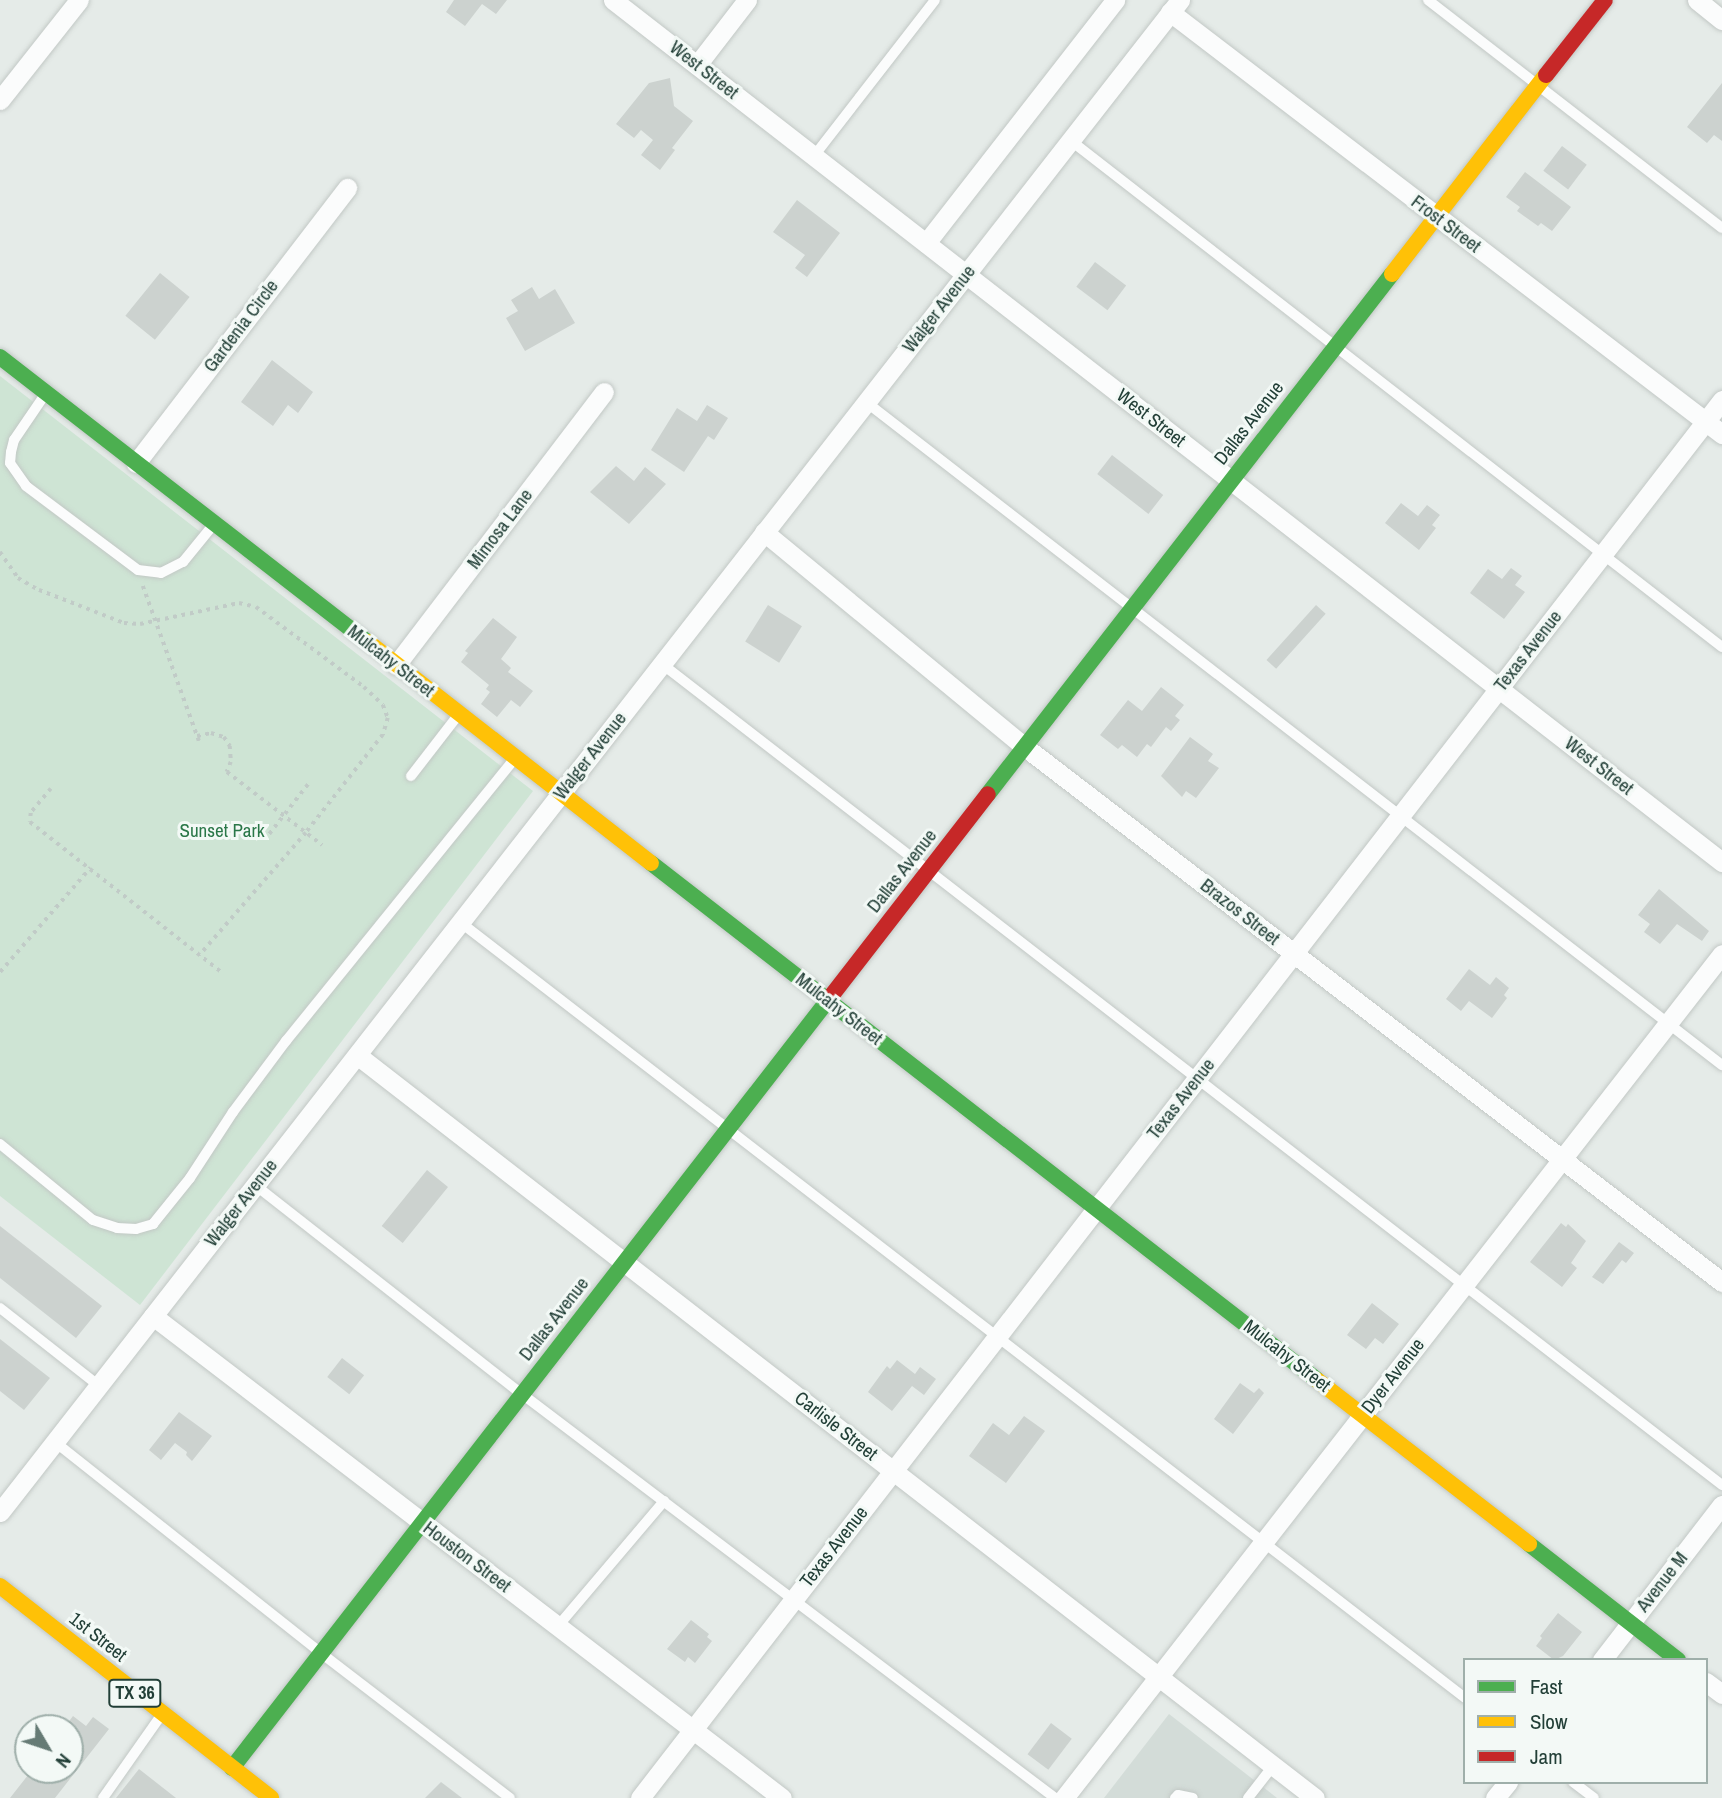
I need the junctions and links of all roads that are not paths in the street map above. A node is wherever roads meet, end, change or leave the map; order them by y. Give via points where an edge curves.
1 (79, 0) edge
2 (614, 0) edge
3 (747, 0) edge
4 (934, 0) edge
5 (1115, 0) edge
6 (1428, 0) edge
7 (1605, 0) edge
8 (1697, 0) edge
9 (1175, 6) edge
10 (1722, 20) edge
11 (697, 65) junction
12 (1538, 86) junction
13 (0, 100) edge
14 (1070, 140) junction
15 (814, 156) junction
16 (346, 188) dead end
17 (1437, 217) junction
18 (1722, 228) edge
19 (926, 243) junction
20 (966, 274) junction
21 (1336, 346) junction
22 (0, 357) edge
23 (604, 392) dead end
24 (46, 393) junction
25 (1722, 400) edge
26 (866, 402) junction
27 (1706, 421) junction
28 (1722, 434) edge
29 (136, 463) junction
30 (1231, 480) junction
31 (215, 524) junction
32 (764, 532) junction
33 (1603, 554) junction
34 (1132, 608) junction
35 (1722, 647) edge
36 (662, 664) junction
37 (396, 665) junction
38 (1499, 688) junction
39 (459, 714) junction
40 (1025, 747) junction
41 (516, 757) junction
42 (411, 776) dead end
43 (561, 794) junction
44 (1401, 816) junction
45 (1722, 862) edge
46 (927, 873) junction
47 (460, 922) junction
48 (1294, 953) junction
49 (1722, 954) edge
50 (828, 1000) junction
51 (1668, 1023) junction
52 (357, 1055) junction
53 (1722, 1065) edge
54 (1196, 1080) junction
55 (728, 1129) junction
56 (0, 1144) edge
57 (1562, 1159) junction
58 (255, 1185) junction
59 (1097, 1208) junction
60 (624, 1262) junction
61 (1722, 1282) edge
62 (1463, 1286) junction
63 (0, 1308) edge
64 (153, 1316) junction
65 (997, 1337) junction
66 (99, 1386) junction
67 (522, 1394) junction
68 (1363, 1415) junction
69 (55, 1442) junction
70 (893, 1471) junction
71 (1722, 1485) edge
72 (664, 1501) junction
73 (1722, 1505) edge
74 (0, 1512) edge
75 (422, 1523) junction
76 (1263, 1542) junction
77 (0, 1586) edge
78 (794, 1600) junction
79 (1631, 1623) junction
80 (558, 1626) junction
81 (321, 1653) junction
82 (1604, 1658) edge
83 (1675, 1658) edge
84 (1159, 1676) junction
85 (1463, 1696) edge
86 (162, 1714) junction
87 (693, 1730) junction
88 (1273, 1766) junction
89 (232, 1768) junction
90 (1506, 1784) edge
91 (1576, 1784) edge
92 (103, 1798) edge
93 (271, 1798) edge
94 (510, 1798) edge
95 (640, 1798) edge
96 (782, 1798) edge
97 (1055, 1798) edge
98 (1064, 1798) edge
99 (1175, 1798) edge
100 (1192, 1798) edge
101 (1248, 1798) edge
102 (1315, 1798) edge
103 (1495, 1798) edge
104 (1594, 1798) edge

1 - 13 street
2 - 11 street, West Street
3 - 11 street
4 - 15 lane
5 - 19 street
6 - 12 lane
7 - 12 street, Dallas Avenue
8 - 10 street
9 - 14 street, Walger Avenue
9 - 17 street, Frost Street
11 - 15 street, West Street
12 - 17 street, Dallas Avenue
12 - 18 lane
14 - 20 street, Walger Avenue
14 - 21 lane
15 - 19 street, West Street
16 - 29 street, Gardenia Circle
17 - 21 street, Dallas Avenue
17 - 27 street, Frost Street
19 - 20 street, West Street
20 - 26 street, Walger Avenue
20 - 30 street, West Street
21 - 30 street, Dallas Avenue
21 - 33 lane
22 - 24 street, Mulcahy Street
23 - 37 street, Mimosa Lane
24 - 29 street, Mulcahy Street
24 - 31 lane via 14,440 10,463 26,486 138,570 161,573 183,562
25 - 27 street, Texas Avenue
26 - 32 street, Walger Avenue
26 - 34 lane
27 - 28 street, Frost Street
27 - 33 street, Texas Avenue
29 - 31 street, Mulcahy Street
30 - 34 street, Dallas Avenue
30 - 38 street, West Street
31 - 37 street, Mulcahy Street
32 - 36 street, Walger Avenue
32 - 40 street, Brazos Street
33 - 35 lane
33 - 38 street, Texas Avenue
34 - 40 street, Dallas Avenue
34 - 44 lane
36 - 43 street, Walger Avenue
36 - 46 lane
37 - 39 street, Mulcahy Street
38 - 44 street, Texas Avenue
38 - 45 street, West Street
39 - 41 street, Mulcahy Street
39 - 42 lane
40 - 46 street, Dallas Avenue
40 - 48 street, Brazos Street
41 - 43 street, Mulcahy Street
41 - 56 lane via 286,1041 153,1224 117,1228 93,1220
43 - 47 street, Walger Avenue
43 - 50 street, Mulcahy Street
44 - 48 street, Texas Avenue
44 - 51 lane
46 - 50 street, Dallas Avenue
46 - 54 lane
47 - 52 street, Walger Avenue
47 - 55 lane
48 - 54 street, Texas Avenue
48 - 57 street, Brazos Street
49 - 51 street, Dyer Avenue
50 - 55 street, Dallas Avenue
50 - 59 street, Mulcahy Street
51 - 53 lane
51 - 57 street, Dyer Avenue
52 - 58 street, Walger Avenue
52 - 60 street, Carlisle Street
54 - 59 street, Texas Avenue
54 - 62 lane
55 - 60 street, Dallas Avenue
55 - 65 lane
57 - 61 street, Brazos Street
57 - 62 street, Dyer Avenue
58 - 64 street, Walger Avenue
58 - 67 lane
59 - 65 street, Texas Avenue
59 - 68 street, Mulcahy Street
60 - 67 street, Dallas Avenue
60 - 70 street, Carlisle Street
62 - 68 street, Dyer Avenue
62 - 71 lane
63 - 66 lane
64 - 66 street, Walger Avenue
64 - 75 street, Houston Street
65 - 70 street, Texas Avenue
65 - 76 lane
66 - 69 street, Walger Avenue
67 - 72 lane
67 - 75 street, Dallas Avenue
68 - 76 street, Dyer Avenue
68 - 79 street, Mulcahy Street
69 - 74 street, Walger Avenue
69 - 81 lane
70 - 78 street, Texas Avenue
70 - 84 street, Carlisle Street
72 - 78 lane
72 - 80 lane
73 - 79 street, Avenue M
75 - 80 street, Houston Street
75 - 81 street, Dallas Avenue
76 - 84 street, Dyer Avenue
76 - 85 lane
77 - 86 street, 1st Street / TX 36
78 - 87 street, Texas Avenue
78 - 97 lane
79 - 82 street, Avenue M
79 - 83 street, Mulcahy Street
80 - 87 street, Houston Street
81 - 89 street, Dallas Avenue
81 - 94 lane
84 - 88 street, Carlisle Street
84 - 98 street, Dyer Avenue
86 - 89 street, 1st Street / TX 36
86 - 92 lane
87 - 95 street, Texas Avenue
87 - 96 street, Houston Street
88 - 101 lane
88 - 102 street, Carlisle Street
89 - 93 street, 1st Street / TX 36
90 - 103 street
91 - 104 lane
99 - 100 lane

